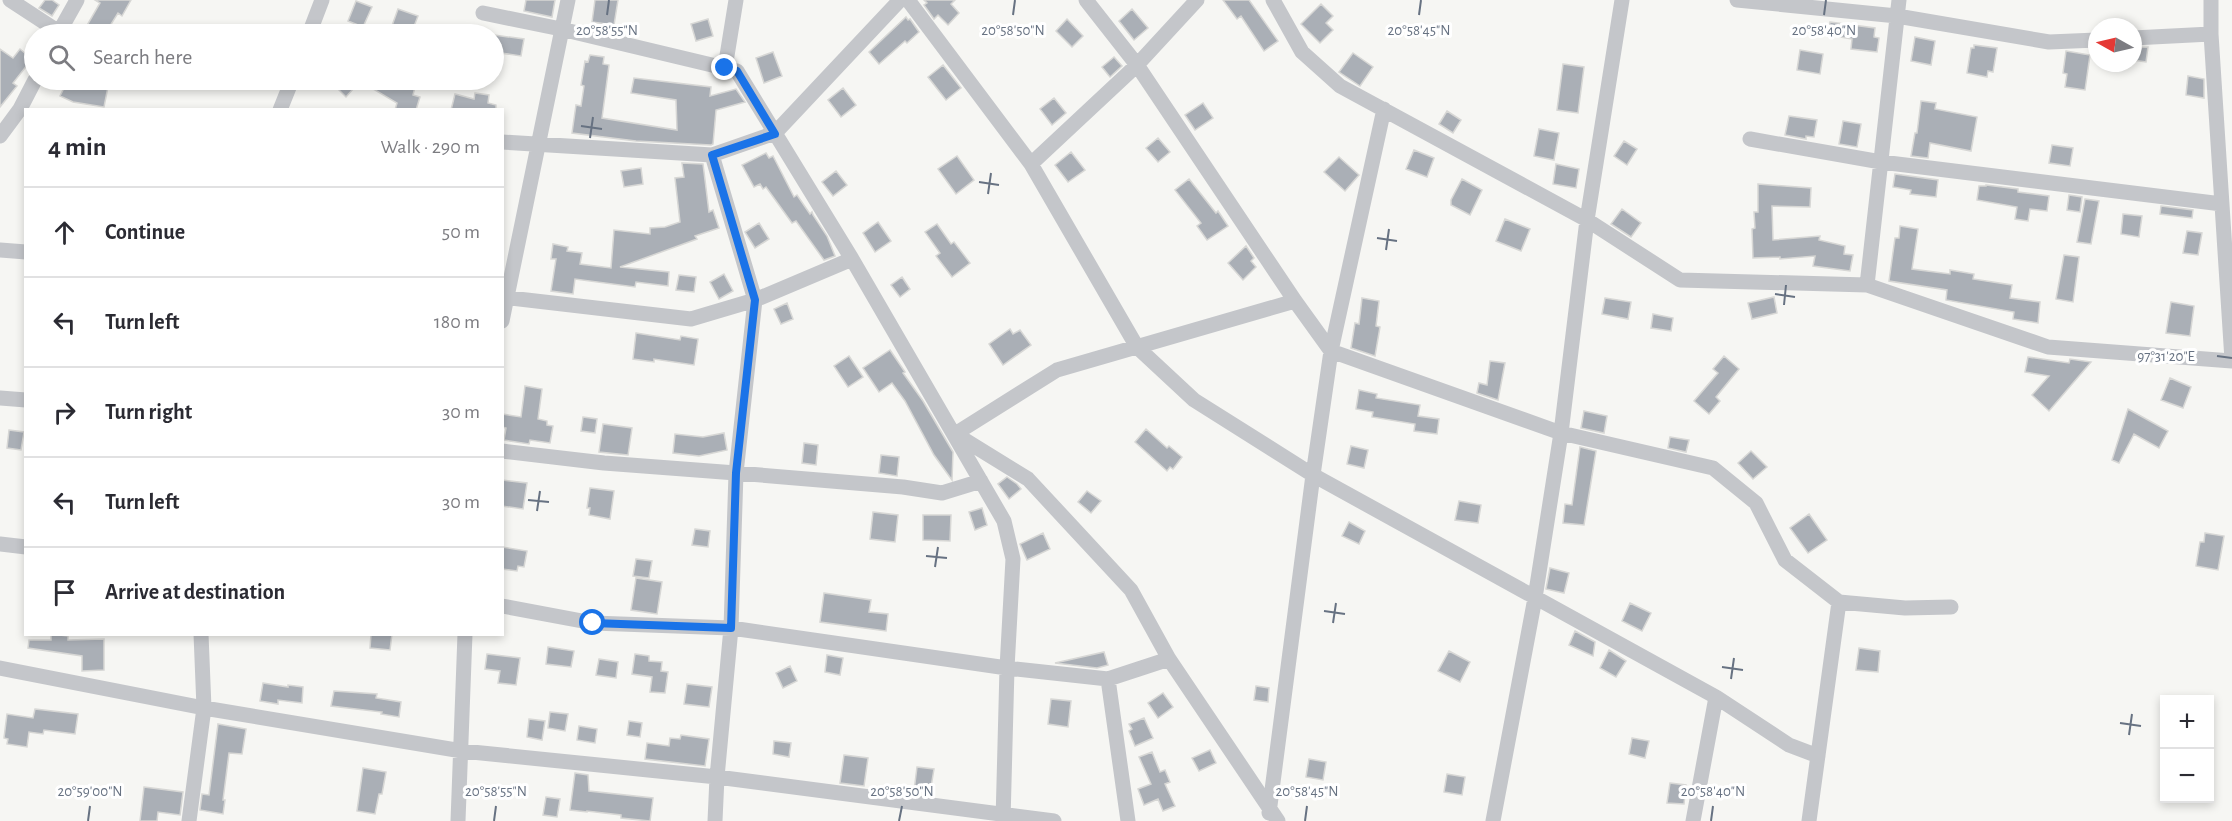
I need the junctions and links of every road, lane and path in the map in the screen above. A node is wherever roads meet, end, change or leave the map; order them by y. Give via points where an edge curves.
1 (10, 0) edge
2 (77, 0) edge
3 (322, 0) edge
4 (568, 0) edge
5 (736, 0) edge
6 (900, 0) edge
7 (908, 0) edge
8 (1086, 0) edge
9 (1197, 0) edge
10 (1273, 0) edge
11 (1622, 0) edge
12 (1737, 0) edge
13 (1899, 0) edge
14 (2211, 0) edge
15 (483, 13) dead end
16 (1897, 16) junction
17 (46, 24) edge
18 (64, 24) edge
19 (313, 24) edge
20 (561, 29) junction
21 (2211, 34) junction
22 (2142, 38) edge
23 (2088, 40) edge
24 (1137, 65) junction
25 (725, 68) junction
26 (32, 90) edge
27 (288, 90) edge
28 (26, 108) edge
29 (281, 108) edge
30 (1384, 109) junction
31 (24, 111) edge
32 (775, 134) junction
33 (0, 136) edge
34 (1750, 139) dead end
35 (504, 142) edge
36 (539, 144) junction
37 (712, 155) junction
38 (1881, 162) junction
39 (1030, 164) junction
40 (2222, 204) junction
41 (1587, 220) junction
42 (0, 250) edge
43 (24, 252) edge
44 (852, 259) junction
45 (1867, 285) junction
46 (505, 297) edge
47 (755, 300) junction
48 (1295, 301) junction
49 (1137, 347) junction
50 (1331, 351) junction
51 (2232, 361) edge
52 (0, 398) edge
53 (24, 400) edge
54 (1561, 433) junction
55 (955, 434) junction
56 (504, 451) edge
57 (736, 473) junction
58 (1313, 475) junction
59 (981, 481) junction
60 (0, 544) edge
61 (24, 547) edge
62 (1535, 598) junction
63 (1839, 602) junction
64 (504, 606) edge
65 (1950, 607) dead end
66 (731, 628) junction
67 (201, 636) edge
68 (465, 636) edge
69 (1169, 659) junction
70 (0, 668) edge
71 (1007, 668) junction
72 (1108, 679) junction
73 (1716, 697) junction
74 (204, 708) junction
75 (462, 751) junction
76 (1818, 756) junction
77 (717, 777) junction
78 (1272, 817) edge
79 (1003, 818) edge
80 (189, 821) edge
81 (458, 821) edge
82 (715, 821) edge
83 (1054, 821) edge
84 (1128, 821) edge
85 (1493, 821) edge
86 (1693, 821) edge
87 (1809, 821) edge

1 - 17 street
2 - 18 street
3 - 19 street
4 - 20 street
5 - 25 street
6 - 32 street
7 - 39 street
8 - 24 street
9 - 24 street
10 - 30 street via 1302,52 1340,86
11 - 41 street
12 - 16 street
13 - 16 street
14 - 21 street
15 - 20 street
16 - 23 street via 2049,42
16 - 38 street
20 - 25 street
20 - 36 street
21 - 22 street
21 - 40 street
24 - 39 street
24 - 48 street
25 - 32 street via 737,71
26 - 28 street
27 - 29 street
30 - 41 street
30 - 50 street
31 - 33 street
32 - 37 street
32 - 44 street
34 - 38 street
35 - 36 street
36 - 37 street
36 - 46 street
37 - 47 street
38 - 40 street
38 - 45 street
39 - 49 street
40 - 51 street
41 - 45 street via 1680,280
41 - 54 street
42 - 43 street
44 - 47 street
44 - 55 street
45 - 51 street via 2048,347
46 - 47 street via 691,319
47 - 57 street
48 - 49 street
48 - 50 street
49 - 55 street via 1058,370
49 - 58 street via 1194,400
50 - 54 street
50 - 58 street
52 - 53 street
54 - 62 street
54 - 63 street via 1713,468 1756,503 1785,560
55 - 59 street
55 - 69 street via 1028,479 1131,590
56 - 57 street
57 - 59 street via 942,493
57 - 66 street
58 - 62 street
58 - 78 street
59 - 71 street via 1004,521 1013,559
60 - 61 street
62 - 73 street
62 - 85 street
63 - 65 street via 1905,608
63 - 76 street
64 - 66 street via 593,623
66 - 71 street
66 - 77 street
67 - 74 street
68 - 75 street
69 - 72 street
69 - 78 street
70 - 74 street
71 - 72 street
71 - 79 street
72 - 84 street
73 - 76 street via 1789,745
73 - 86 street
74 - 75 street
74 - 80 street
75 - 77 street
75 - 81 street
76 - 87 street
77 - 79 street
77 - 82 street
79 - 83 street

